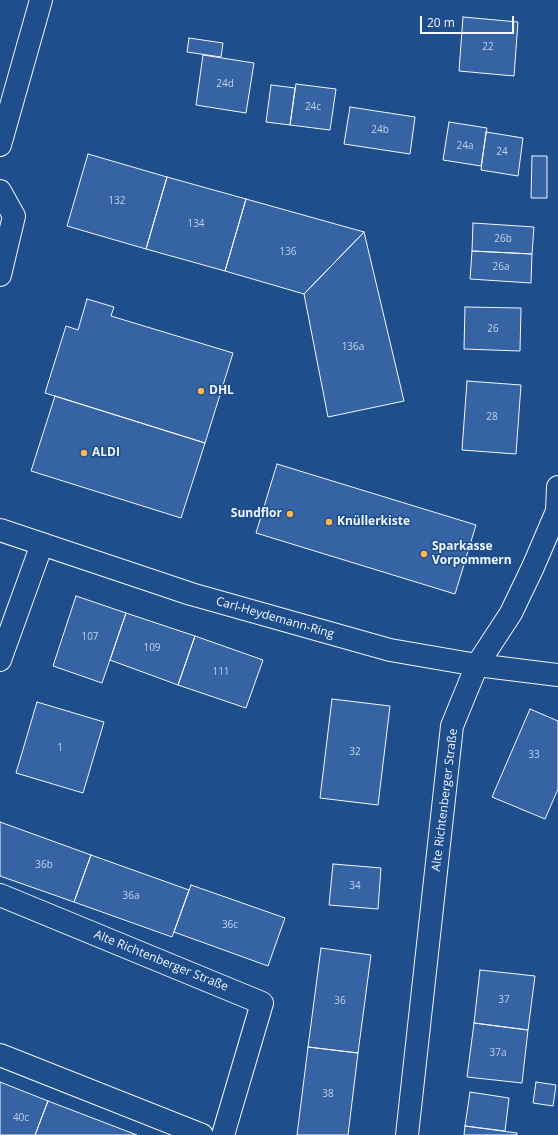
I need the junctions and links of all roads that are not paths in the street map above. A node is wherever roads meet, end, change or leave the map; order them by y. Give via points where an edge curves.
1 (41, 0) edge
2 (0, 145) edge
3 (0, 191) edge
4 (0, 275) edge
5 (558, 487) edge
6 (0, 530) edge
7 (42, 544) junction
8 (0, 660) edge
9 (477, 665) junction
10 (558, 674) edge
11 (0, 895) edge
12 (0, 1055) edge
13 (202, 1135) edge
14 (223, 1135) edge
15 (407, 1135) edge

1 - 2 street
3 - 4 street via 14,216
5 - 9 street, Alte Richtenberger Straße via 557,511 533,567 511,613
6 - 7 street, Carl-Heydemann-Ring
7 - 8 street
7 - 9 street, Carl-Heydemann-Ring via 191,594 390,650
9 - 10 street, Carl-Heydemann-Ring
9 - 15 street, Alte Richtenberger Straße via 452,726
11 - 14 street, Alte Richtenberger Straße via 262,1003
12 - 13 street

